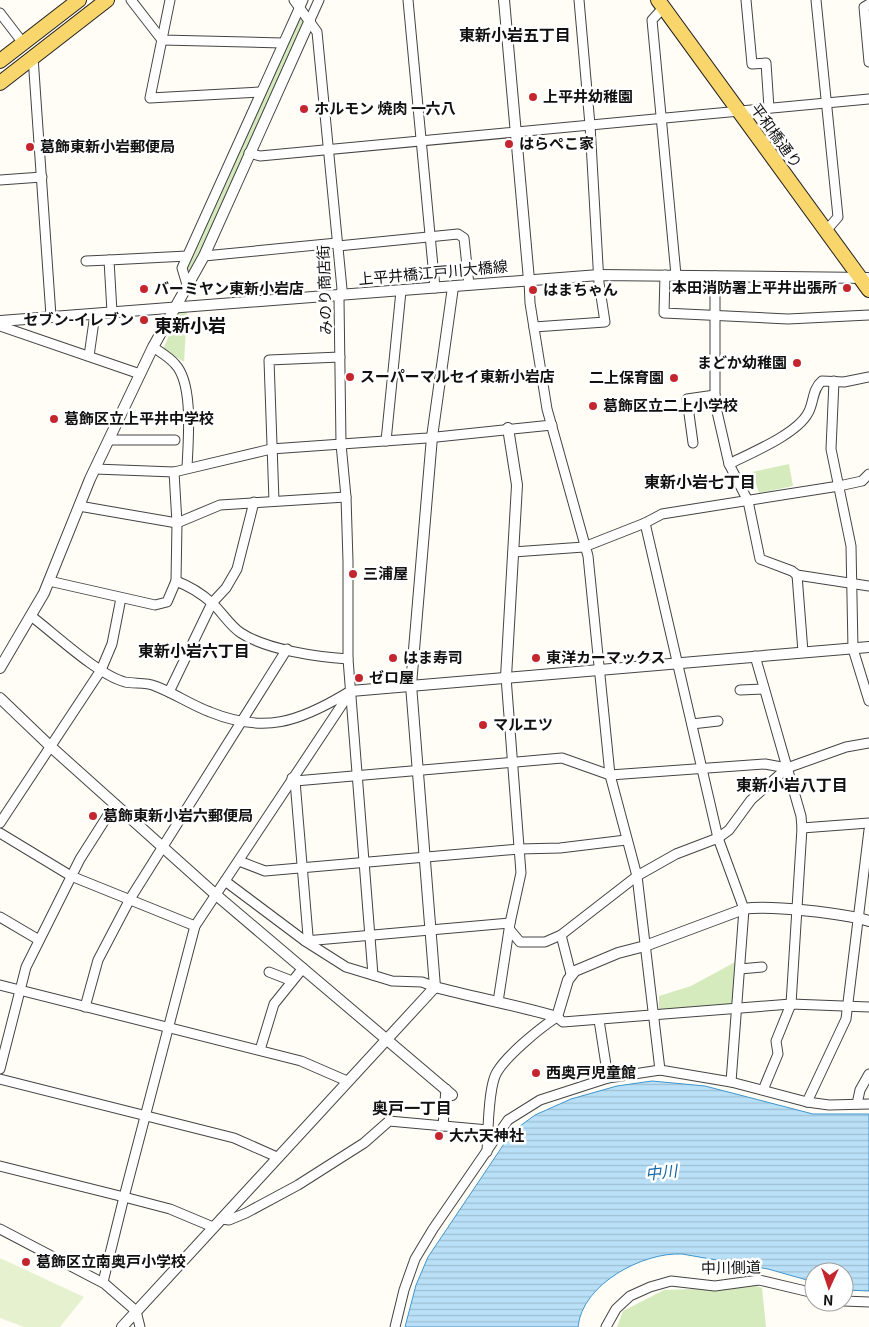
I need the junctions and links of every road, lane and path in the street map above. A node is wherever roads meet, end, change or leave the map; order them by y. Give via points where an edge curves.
1 (79, 0) edge
2 (131, 0) edge
3 (170, 0) edge
4 (319, 0) edge
5 (408, 0) edge
6 (504, 0) edge
7 (579, 0) edge
8 (746, 0) edge
9 (816, 0) edge
10 (99, 2) edge
11 (299, 2) edge
12 (661, 4) edge
13 (869, 4) edge
14 (0, 13) edge
15 (310, 20) junction
16 (867, 22) edge
17 (162, 40) junction
18 (23, 43) junction
19 (282, 43) junction
20 (33, 57) junction
21 (0, 62) edge
22 (869, 62) edge
23 (0, 73) edge
24 (0, 83) edge
25 (260, 92) junction
26 (869, 99) edge
27 (827, 104) junction
28 (769, 108) junction
29 (737, 110) junction
30 (661, 118) junction
31 (590, 124) junction
32 (516, 132) junction
33 (421, 142) junction
34 (328, 150) junction
35 (248, 153) junction
36 (42, 177) junction
37 (0, 180) edge
38 (826, 232) junction
39 (430, 236) junction
40 (337, 244) junction
41 (187, 256) junction
42 (204, 256) junction
43 (109, 260) junction
44 (86, 261) dead end
45 (599, 275) junction
46 (665, 275) junction
47 (676, 275) junction
48 (715, 276) junction
49 (864, 277) edge
50 (529, 280) junction
51 (468, 285) junction
52 (452, 287) junction
53 (188, 288) junction
54 (435, 288) junction
55 (869, 290) edge
56 (402, 291) junction
57 (340, 295) junction
58 (176, 308) junction
59 (112, 312) junction
60 (95, 314) junction
61 (714, 315) junction
62 (869, 315) edge
63 (52, 316) junction
64 (0, 321) edge
65 (0, 326) edge
66 (534, 327) junction
67 (153, 347) junction
68 (89, 356) junction
69 (340, 358) junction
70 (140, 374) junction
71 (869, 377) edge
72 (834, 382) junction
73 (715, 395) junction
74 (552, 425) junction
75 (508, 428) junction
76 (432, 437) junction
77 (109, 440) junction
78 (175, 440) dead end
79 (386, 441) junction
80 (693, 443) dead end
81 (341, 444) junction
82 (271, 449) junction
83 (729, 464) junction
84 (187, 468) junction
85 (95, 469) junction
86 (174, 472) junction
87 (869, 474) edge
88 (839, 486) junction
89 (346, 497) junction
90 (274, 501) junction
91 (748, 501) junction
92 (254, 502) junction
93 (79, 506) junction
94 (177, 523) junction
95 (645, 523) junction
96 (584, 547) junction
97 (513, 552) junction
98 (796, 575) junction
99 (176, 581) junction
100 (49, 582) junction
101 (852, 584) junction
102 (869, 586) edge
103 (121, 598) junction
104 (212, 603) junction
105 (31, 616) junction
106 (869, 647) edge
107 (287, 649) junction
108 (853, 649) junction
109 (803, 652) junction
110 (755, 656) junction
111 (348, 658) junction
112 (679, 662) junction
113 (0, 668) edge
114 (600, 669) junction
115 (102, 670) junction
116 (506, 677) junction
117 (410, 685) junction
118 (764, 689) junction
119 (351, 690) junction
120 (740, 690) dead end
121 (169, 692) junction
122 (0, 698) edge
123 (869, 701) edge
124 (718, 721) dead end
125 (240, 722) junction
126 (692, 724) junction
127 (869, 743) edge
128 (50, 746) junction
129 (512, 762) junction
130 (702, 768) junction
131 (787, 768) junction
132 (418, 769) junction
133 (356, 774) junction
134 (610, 775) junction
135 (294, 779) junction
136 (115, 804) junction
137 (0, 823) edge
138 (869, 823) edge
139 (802, 828) junction
140 (869, 830) edge
141 (0, 833) edge
142 (718, 838) junction
143 (626, 840) junction
144 (162, 847) junction
145 (519, 849) junction
146 (425, 858) junction
147 (239, 861) junction
148 (363, 862) junction
149 (303, 868) junction
150 (72, 876) junction
151 (637, 876) junction
152 (225, 881) junction
153 (215, 894) junction
154 (130, 899) junction
155 (744, 909) junction
156 (797, 911) junction
157 (0, 917) edge
158 (858, 918) junction
159 (869, 921) edge
160 (195, 926) junction
161 (510, 926) junction
162 (431, 930) junction
163 (369, 935) junction
164 (561, 935) junction
165 (39, 940) junction
166 (305, 941) junction
167 (645, 946) junction
168 (762, 967) dead end
169 (303, 968) junction
170 (740, 969) junction
171 (269, 972) dead end
172 (571, 974) junction
173 (373, 975) junction
174 (292, 981) junction
175 (0, 985) edge
176 (435, 987) junction
177 (20, 990) junction
178 (498, 1002) junction
179 (792, 1004) junction
180 (848, 1006) junction
181 (85, 1007) junction
182 (869, 1007) edge
183 (737, 1008) junction
184 (654, 1015) junction
185 (557, 1017) junction
186 (599, 1020) junction
187 (169, 1028) junction
188 (385, 1039) junction
189 (260, 1050) junction
190 (0, 1069) edge
191 (660, 1070) junction
192 (869, 1074) edge
193 (0, 1078) edge
194 (608, 1078) junction
195 (347, 1080) junction
196 (732, 1082) junction
197 (763, 1090) junction
198 (449, 1092) joint
199 (807, 1102) junction
200 (857, 1104) junction
201 (869, 1104) edge
202 (146, 1116) junction
203 (508, 1120) junction
204 (443, 1126) junction
205 (489, 1128) junction
206 (487, 1152) junction
207 (277, 1157) junction
208 (0, 1166) edge
209 (124, 1197) junction
210 (221, 1218) junction
211 (213, 1227) junction
212 (0, 1229) edge
213 (103, 1282) junction
214 (804, 1291) edge
215 (854, 1301) edge
216 (869, 1302) edge
217 (136, 1311) junction
218 (122, 1327) edge
219 (140, 1327) edge
220 (395, 1327) edge
221 (606, 1327) edge

1 - 18 main road
2 - 17 street
3 - 17 street
4 - 15 street
5 - 33 street
6 - 32 street
7 - 31 street
8 - 28 street via 752,64 766,63
9 - 27 street
10 - 20 main road
10 - 23 main road
11 - 15 street, みのり商店街
11 - 19 street
12 - 29 main road, 平和橋通り
12 - 30 street via 652,20
13 - 16 street via 864,7
14 - 18 street
15 - 34 street, みのり商店街 via 318,32
15 - 35 street
16 - 22 street
17 - 19 street
17 - 25 street via 150,98
18 - 21 main road
19 - 25 street
20 - 24 main road
20 - 36 street
25 - 41 street
26 - 27 street
27 - 28 street
27 - 38 street via 838,217
28 - 29 street
29 - 30 street
29 - 38 main road, 平和橋通り
30 - 31 street
30 - 47 street
31 - 32 street
31 - 45 street
32 - 33 street
32 - 50 street
33 - 34 street
33 - 39 street
34 - 35 street via 260,156
34 - 40 street, みのり商店街
35 - 42 street
36 - 37 street
36 - 63 street
38 - 49 main road, 平和橋通り
39 - 40 street
39 - 51 street via 458,234 464,238
39 - 54 street
40 - 42 street
40 - 57 street, みのり商店街
41 - 43 street
41 - 53 street via 182,268
42 - 53 street
43 - 44 street
43 - 59 street
45 - 46 street, 上平井橋江戸川大橋線
45 - 50 street, 上平井橋江戸川大橋線
45 - 66 street via 605,322
46 - 47 street, 上平井橋江戸川大橋線
46 - 61 street via 664,313
47 - 48 street, 上平井橋江戸川大橋線
48 - 49 street, 上平井橋江戸川大橋線
48 - 61 street
49 - 55 main road, 平和橋通り
50 - 51 street, 上平井橋江戸川大橋線
50 - 66 street
51 - 52 street, 上平井橋江戸川大橋線
52 - 54 street, 上平井橋江戸川大橋線
52 - 76 street
53 - 58 street
54 - 56 street, 上平井橋江戸川大橋線
56 - 57 street, 上平井橋江戸川大橋線
56 - 79 street
57 - 58 street, 上平井橋江戸川大橋線
57 - 69 street, みのり商店街
58 - 59 street, 上平井橋江戸川大橋線
58 - 67 street
59 - 60 street, 上平井橋江戸川大橋線
60 - 63 street, 上平井橋江戸川大橋線
60 - 68 street
61 - 62 street via 788,319
61 - 73 street
63 - 64 street, 上平井橋江戸川大橋線
65 - 68 street
66 - 74 street
67 - 70 street
67 - 84 street via 175,364 184,380
68 - 70 street
69 - 81 street, みのり商店街
69 - 82 street via 269,360
70 - 77 street
71 - 72 street
72 - 83 street via 822,381 817,385 808,414 784,436
72 - 88 street via 831,449
73 - 80 street via 687,399
73 - 83 street
74 - 75 street
74 - 96 street
75 - 76 street
75 - 97 street via 517,485
76 - 79 street
76 - 117 street
77 - 78 street
77 - 85 street
79 - 81 street
81 - 82 street
81 - 89 street, みのり商店街
82 - 84 street
82 - 90 street
83 - 91 street
84 - 86 street
85 - 86 street
85 - 93 street
86 - 94 street
87 - 88 street via 862,481
88 - 91 street
88 - 101 street via 851,546
89 - 90 street
89 - 111 street, みのり商店街
90 - 92 street
91 - 95 street via 662,514
91 - 98 street via 760,559
92 - 94 street via 220,505
92 - 104 street via 237,569
93 - 94 street
93 - 100 street
94 - 99 street
95 - 96 street
95 - 112 street
96 - 97 street
96 - 114 street via 588,556
97 - 116 street
98 - 101 street
98 - 109 street
99 - 103 street via 167,602 155,605
99 - 104 street
100 - 103 street
100 - 105 street
101 - 102 street
101 - 108 street
103 - 115 street via 112,644
104 - 107 street via 240,633 261,643
104 - 121 street
105 - 113 street
105 - 115 street
106 - 108 street
107 - 111 street via 317,657
107 - 125 street
108 - 109 street
108 - 123 street
109 - 110 street
110 - 112 street
110 - 118 street
111 - 119 street, みのり商店街
112 - 114 street
112 - 126 street
114 - 116 street
114 - 134 street
115 - 121 street via 124,682 154,685
115 - 128 street
116 - 117 street
116 - 129 street
117 - 119 street
117 - 132 street
118 - 120 street
118 - 131 street
119 - 125 street via 302,717 285,722
119 - 133 street, みのり商店街
119 - 135 street
121 - 125 street
122 - 128 street
124 - 126 street
125 - 144 street
126 - 130 street
127 - 131 street via 846,747
128 - 136 street
128 - 137 street
129 - 132 street
129 - 134 street via 562,758
129 - 145 street
130 - 131 street via 765,764
130 - 134 street
130 - 142 street
131 - 139 street
131 - 142 street via 751,800 729,830
132 - 133 street
132 - 146 street
133 - 135 street
133 - 148 street, みのり商店街
134 - 143 street
135 - 147 street
135 - 149 street
136 - 144 street
136 - 150 street
138 - 139 street
139 - 156 street
140 - 158 street
141 - 150 street
142 - 151 street via 676,854
142 - 155 street
143 - 145 street
143 - 151 street
144 - 153 street
144 - 154 street
145 - 146 street
145 - 161 street via 521,873
146 - 148 street
146 - 162 street
147 - 149 street via 265,871
147 - 152 street
148 - 149 street
148 - 163 street, みのり商店街
149 - 166 street via 308,936
150 - 154 street
150 - 165 street
151 - 164 street
151 - 167 street
152 - 153 street
152 - 166 street
153 - 160 street
153 - 169 street
154 - 160 street
154 - 181 street via 98,960
155 - 156 street
155 - 167 street
155 - 170 street
156 - 158 street
156 - 179 street
157 - 165 street
158 - 159 street
158 - 180 street
160 - 187 street
161 - 162 street
161 - 164 street via 520,942 545,942
161 - 178 street
162 - 163 street
162 - 176 street
163 - 166 street
163 - 173 street, みのり商店街
164 - 172 street
165 - 177 street via 26,967
166 - 173 street via 346,967
167 - 172 street via 618,953
167 - 184 street
168 - 170 street
169 - 174 street
169 - 188 street
170 - 183 street
171 - 174 street
172 - 185 street
173 - 176 street
174 - 189 street via 274,1004
175 - 177 street
176 - 178 street
176 - 188 street
177 - 181 street
177 - 190 street
178 - 185 street
179 - 180 street
179 - 183 street
179 - 197 street via 776,1041 778,1054
180 - 182 street
180 - 199 street via 846,1019
181 - 187 street
183 - 184 street
183 - 196 street
184 - 186 street
184 - 191 street
185 - 186 street via 563,1022
185 - 205 street via 530,1037 497,1070
186 - 194 street
187 - 189 street
187 - 202 street
188 - 195 street
188 - 198 street
189 - 195 street via 302,1061
191 - 194 street
191 - 196 street
192 - 200 street
193 - 202 street
194 - 203 street via 540,1100
195 - 207 street
196 - 197 street
197 - 199 street
198 - 204 street
199 - 200 street
200 - 201 street
202 - 207 street via 234,1138
202 - 209 street
203 - 205 street
203 - 206 street
204 - 205 street
204 - 210 street via 389,1121 364,1143 298,1185 230,1220
205 - 206 street
206 - 220 street via 415,1258
207 - 210 street
208 - 209 street
209 - 211 street via 170,1209
209 - 213 street
210 - 211 street
211 - 217 street
212 - 213 street
213 - 217 street
214 - 221 street, 中川側道 via 759,1280 715,1286 671,1281 630,1296 616,1309
215 - 216 street
217 - 218 street
217 - 219 street

